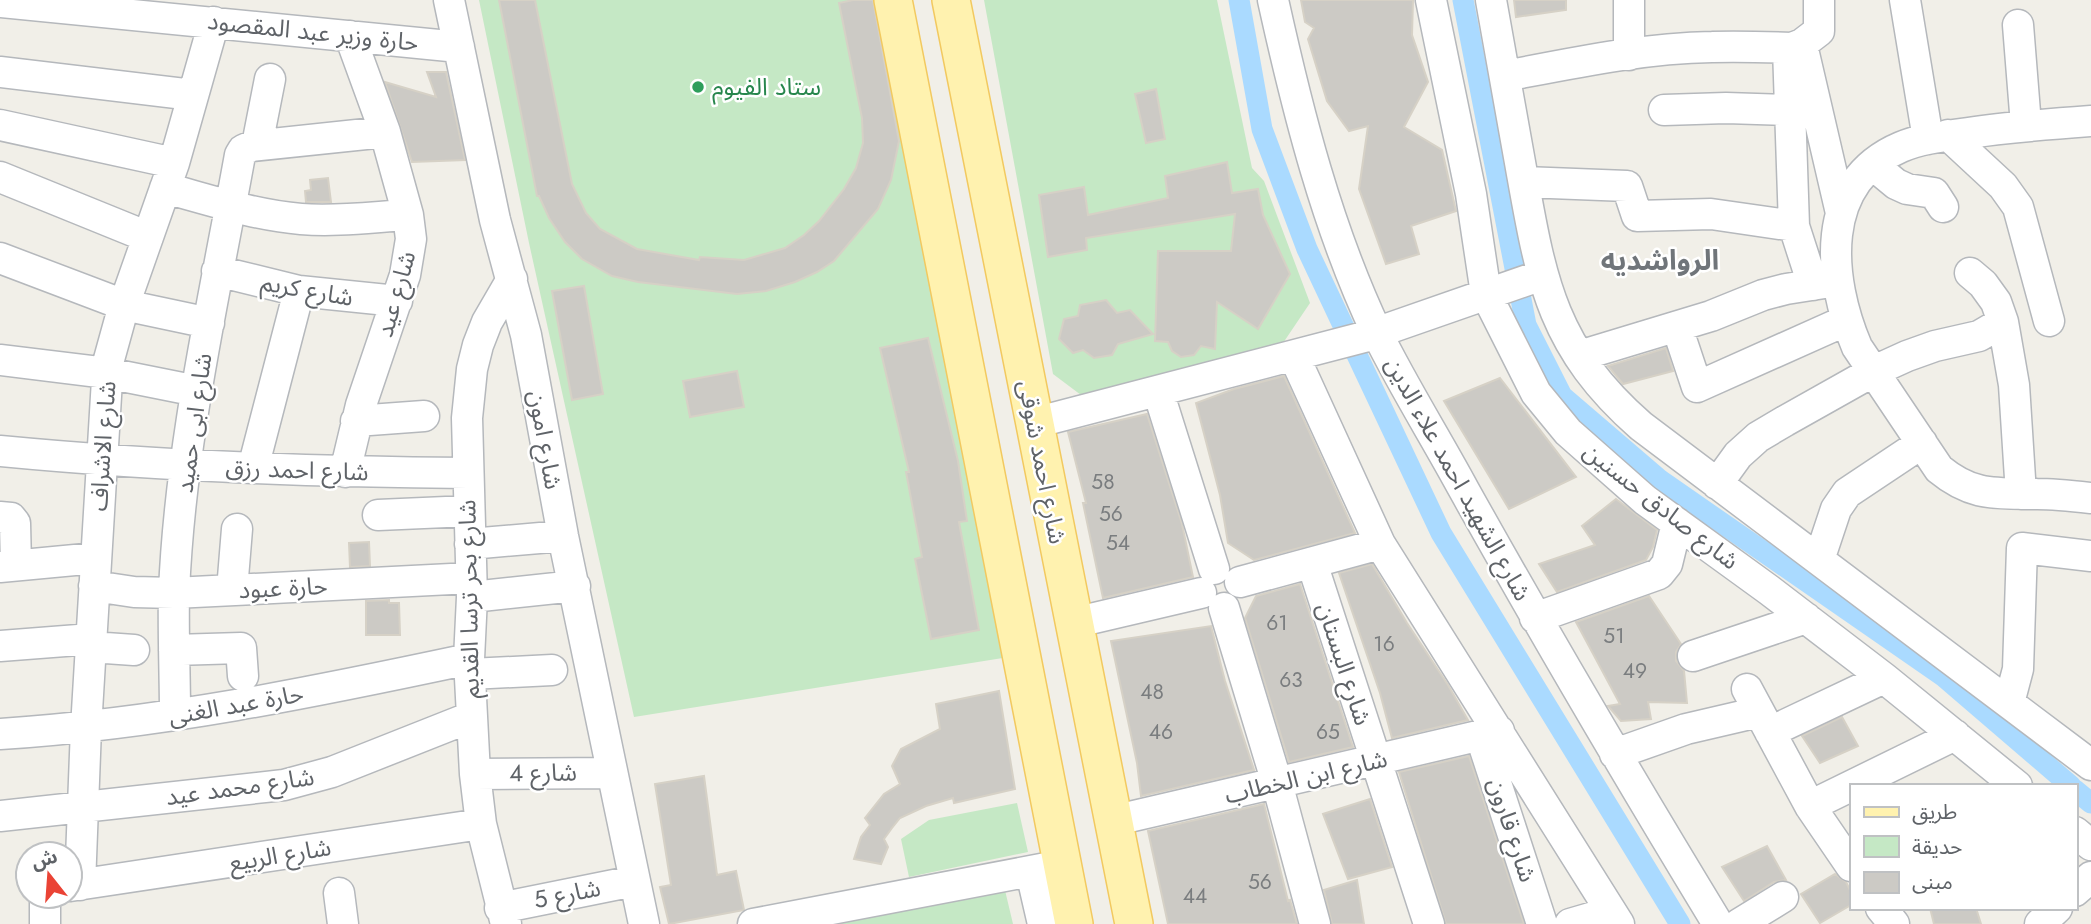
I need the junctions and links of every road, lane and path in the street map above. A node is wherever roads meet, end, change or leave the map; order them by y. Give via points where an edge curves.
1 (449, 0) edge
2 (893, 0) edge
3 (951, 0) edge
4 (1273, 0) edge
5 (1431, 0) edge
6 (1491, 0) edge
7 (1629, 0) edge
8 (1819, 0) edge
9 (1905, 0) edge
10 (0, 2) edge
11 (71, 4) edge
12 (214, 22) junction
13 (2018, 25) dead end
14 (351, 36) junction
15 (1795, 46) junction
16 (459, 47) junction
17 (1629, 55) junction
18 (0, 72) edge
19 (1505, 76) junction
20 (270, 79) dead end
21 (193, 95) junction
22 (1664, 110) dead end
23 (1791, 110) junction
24 (2091, 121) edge
25 (0, 125) edge
26 (2026, 125) junction
27 (385, 132) junction
28 (1938, 137) junction
29 (257, 145) junction
30 (1873, 165) junction
31 (170, 175) junction
32 (0, 177) edge
33 (1524, 182) junction
34 (231, 206) junction
35 (1943, 207) dead end
36 (1841, 213) junction
37 (408, 215) junction
38 (1794, 226) junction
39 (148, 237) junction
40 (0, 258) edge
41 (218, 271) junction
42 (1969, 272) dead end
43 (1536, 276) junction
44 (512, 279) junction
45 (1825, 283) junction
46 (299, 291) junction
47 (1494, 291) junction
48 (397, 302) junction
49 (124, 304) junction
50 (1847, 320) junction
51 (2049, 321) dead end
52 (2003, 322) junction
53 (208, 323) junction
54 (1677, 327) junction
55 (1371, 335) junction
56 (1300, 354) junction
57 (1578, 356) junction
58 (0, 360) edge
59 (1874, 371) junction
60 (107, 373) junction
61 (197, 391) junction
62 (1158, 391) junction
63 (424, 416) dead end
64 (356, 421) junction
65 (1034, 423) junction
66 (1922, 443) junction
67 (0, 451) edge
68 (101, 461) junction
69 (186, 466) junction
70 (253, 468) junction
71 (345, 472) junction
72 (468, 473) junction
73 (1717, 484) junction
74 (2021, 494) junction
75 (2091, 498) edge
76 (469, 511) junction
77 (378, 515) dead end
78 (0, 517) edge
79 (1677, 523) junction
80 (237, 528) dead end
81 (563, 536) junction
82 (470, 544) junction
83 (1380, 544) junction
84 (2091, 556) edge
85 (1819, 560) junction
86 (1312, 563) junction
87 (8, 566) edge
88 (95, 572) junction
89 (575, 586) junction
90 (472, 587) junction
91 (232, 590) junction
92 (1213, 590) junction
93 (174, 593) junction
94 (1535, 618) junction
95 (1806, 618) junction
96 (1073, 623) junction
97 (91, 643) junction
98 (0, 646) edge
99 (134, 650) dead end
100 (174, 650) junction
101 (1693, 656) dead end
102 (469, 667) junction
103 (552, 670) dead end
104 (243, 676) dead end
105 (1884, 678) junction
106 (2009, 703) junction
107 (1759, 711) junction
108 (175, 715) junction
109 (471, 717) junction
110 (86, 728) junction
111 (0, 734) edge
112 (1490, 734) junction
113 (1955, 735) junction
114 (1615, 754) junction
115 (1376, 761) junction
116 (2091, 765) edge
117 (611, 772) junction
118 (475, 774) junction
119 (2004, 782) edge
120 (1277, 783) junction
121 (1855, 784) edge
122 (1850, 786) edge
123 (1810, 806) junction
124 (83, 807) junction
125 (0, 816) edge
126 (1112, 821) junction
127 (481, 824) junction
128 (2077, 834) edge
129 (80, 840) edge
130 (2091, 845) edge
131 (1850, 865) edge
132 (1046, 868) junction
133 (2091, 877) edge
134 (634, 881) junction
135 (84, 884) edge
136 (2077, 889) edge
137 (339, 894) dead end
138 (1783, 897) dead end
139 (1883, 910) edge
140 (1906, 910) edge
141 (2055, 910) edge
142 (1127, 913) edge
143 (503, 916) edge
144 (1615, 918) edge
145 (343, 924) edge
146 (644, 924) edge
147 (753, 924) edge
148 (1042, 924) edge
149 (1074, 924) edge
150 (1315, 924) edge
151 (1429, 924) edge
152 (1542, 924) edge
153 (1570, 924) edge
154 (1718, 924) edge
155 (1739, 924) edge
156 (1895, 924) edge
157 (2040, 924) edge

1 - 16 street, شارع امون
2 - 132 main road
3 - 65 main road, شارع احمد شوقى
4 - 55 street, شارع الشهيد احمد علاء الدين via 1315,167
5 - 47 street, شارع صادق حسنين
6 - 19 street, شارع صادق حسنين
7 - 17 street
8 - 15 street via 1819,31
9 - 28 street
10 - 11 street, حارة وزير عبد المقصود
11 - 12 street, حارة وزير عبد المقصود
12 - 14 street, حارة وزير عبد المقصود
12 - 21 street, شارع الاشراف
13 - 26 street
14 - 16 street, حارة وزير عبد المقصود
14 - 27 street, شارع عيد
15 - 17 street via 1710,47
15 - 23 street
15 - 36 street
16 - 44 street, شارع امون
17 - 19 street
18 - 21 street
19 - 33 street, شارع صادق حسنين
20 - 29 street
21 - 31 street, شارع الاشراف
22 - 23 street
23 - 38 street
24 - 26 street
25 - 31 street
26 - 28 street
27 - 29 street
27 - 37 street, شارع عيد
28 - 30 street via 1898,148
28 - 51 street via 2003,186 2018,207
29 - 34 street, شارع ابى حميد via 240,155
30 - 35 street via 1896,184 1929,190
30 - 36 street via 1857,182
31 - 34 street
31 - 39 street, شارع الاشراف
32 - 39 street
33 - 38 street via 1627,186 1637,216 1711,214
33 - 43 street, شارع صادق حسنين
34 - 37 street via 304,219
34 - 41 street, شارع ابى حميد
36 - 45 street
37 - 48 street, شارع عيد via 410,251
38 - 45 street
39 - 49 street, شارع الاشراف
40 - 49 street
41 - 46 street, شارع كريم
41 - 53 street, شارع ابى حميد
42 - 52 street via 1996,302
43 - 47 street
43 - 57 street, شارع صادق حسنين
44 - 72 street, شارع بحر ترسا القديم via 487,322 472,369
44 - 81 street, شارع امون
45 - 50 street
45 - 54 street via 1763,295
46 - 48 street, شارع كريم
46 - 70 street
47 - 55 street
47 - 79 street, شارع صادق حسنين via 1536,393 1568,432
48 - 64 street, شارع عيد
49 - 53 street
49 - 60 street, شارع الاشراف
50 - 54 street via 1698,387
50 - 59 street via 1857,348
52 - 59 street via 1979,336 1935,346
52 - 74 street via 2014,386
53 - 61 street, شارع ابى حميد
54 - 57 street
55 - 56 street
55 - 94 street, شارع الشهيد احمد علاء الدين
56 - 62 street
56 - 83 street
57 - 73 street, شارع صادق حسنين via 1619,407
58 - 60 street
59 - 66 street
59 - 73 street via 1758,437
60 - 61 street
60 - 68 street, شارع الاشراف
61 - 69 street, شارع ابى حميد
62 - 65 street
62 - 92 street
63 - 64 street
64 - 71 street, شارع عيد
65 - 96 main road, شارع احمد شوقى
66 - 74 street via 1939,469 1966,487
66 - 85 street via 1847,493 1836,509
67 - 68 street, شارع احمد رزق
68 - 69 street, شارع احمد رزق
68 - 88 street, شارع الاشراف
69 - 70 street, شارع احمد رزق
69 - 93 street, شارع ابى حميد
70 - 71 street, شارع احمد رزق
71 - 72 street, شارع احمد رزق
72 - 76 street, شارع بحر ترسا القديم
73 - 85 street, شارع صادق حسنين
74 - 75 street
76 - 77 street
76 - 82 street, شارع بحر ترسا القديم
78 - 87 street via 15,523
79 - 94 street via 1667,564 1659,574
79 - 95 street, شارع صادق حسنين
80 - 91 street
81 - 82 street
81 - 89 street, شارع امون
82 - 90 street, شارع بحر ترسا القديم
83 - 86 street
83 - 112 street
84 - 106 street via 2022,548 2018,668
85 - 106 street, شارع صادق حسنين
86 - 92 street via 1240,582 1239,596 1231,605
86 - 115 street, شارع البستان
87 - 88 street, حارة عبود
88 - 93 street, حارة عبود via 134,592
88 - 97 street, شارع الاشراف
89 - 90 street, حارة عبود
89 - 117 street, شارع امون
90 - 91 street, حارة عبود
90 - 102 street, شارع بحر ترسا القديم
91 - 93 street, حارة عبود
92 - 96 street
92 - 120 street
93 - 100 street, شارع ابى حميد
94 - 114 street, شارع الشهيد احمد علاء الدين
95 - 101 street
95 - 105 street, شارع صادق حسنين
96 - 126 main road, شارع احمد شوقى
97 - 98 street
97 - 99 street
97 - 110 street, شارع الاشراف
100 - 104 street via 240,648
100 - 108 street, شارع ابى حميد
102 - 103 street, حارة عبد الغنى
102 - 108 street, حارة عبد الغنى
102 - 109 street, شارع بحر ترسا القديم
105 - 107 street
105 - 113 street, شارع صادق حسنين
106 - 116 street, شارع صادق حسنين
107 - 114 street via 1686,729
107 - 123 street
108 - 110 street, حارة عبد الغنى
109 - 118 street, شارع بحر ترسا القديم
109 - 124 street, شارع محمد عيد via 308,779 259,789
110 - 111 street, حارة عبد الغنى
110 - 124 street, شارع الاشراف
112 - 115 street, شارع ابن الخطاب
112 - 144 street
112 - 152 street, شارع قارون
113 - 119 street, شارع صادق حسنين
113 - 121 street
114 - 154 street, شارع الشهيد احمد علاء الدين
115 - 120 street, شارع ابن الخطاب
115 - 151 street, شارع البستان
117 - 118 street, شارع 4
117 - 134 street, شارع امون
118 - 127 street, شارع بحر ترسا القديم
120 - 126 street, شارع ابن الخطاب
120 - 150 street
122 - 123 street
123 - 131 street
124 - 125 street, شارع محمد عيد
124 - 129 street, شارع الاشراف
126 - 142 main road, شارع احمد شوقى
127 - 135 street, شارع الربيع
127 - 143 street, شارع بحر ترسا القديم
128 - 130 street
132 - 147 street
132 - 148 street
132 - 149 main road
133 - 136 street
134 - 143 street, شارع 5
134 - 146 street, شارع امون
137 - 145 street
138 - 155 street
139 - 156 street
140 - 156 street
141 - 157 street
144 - 153 street

